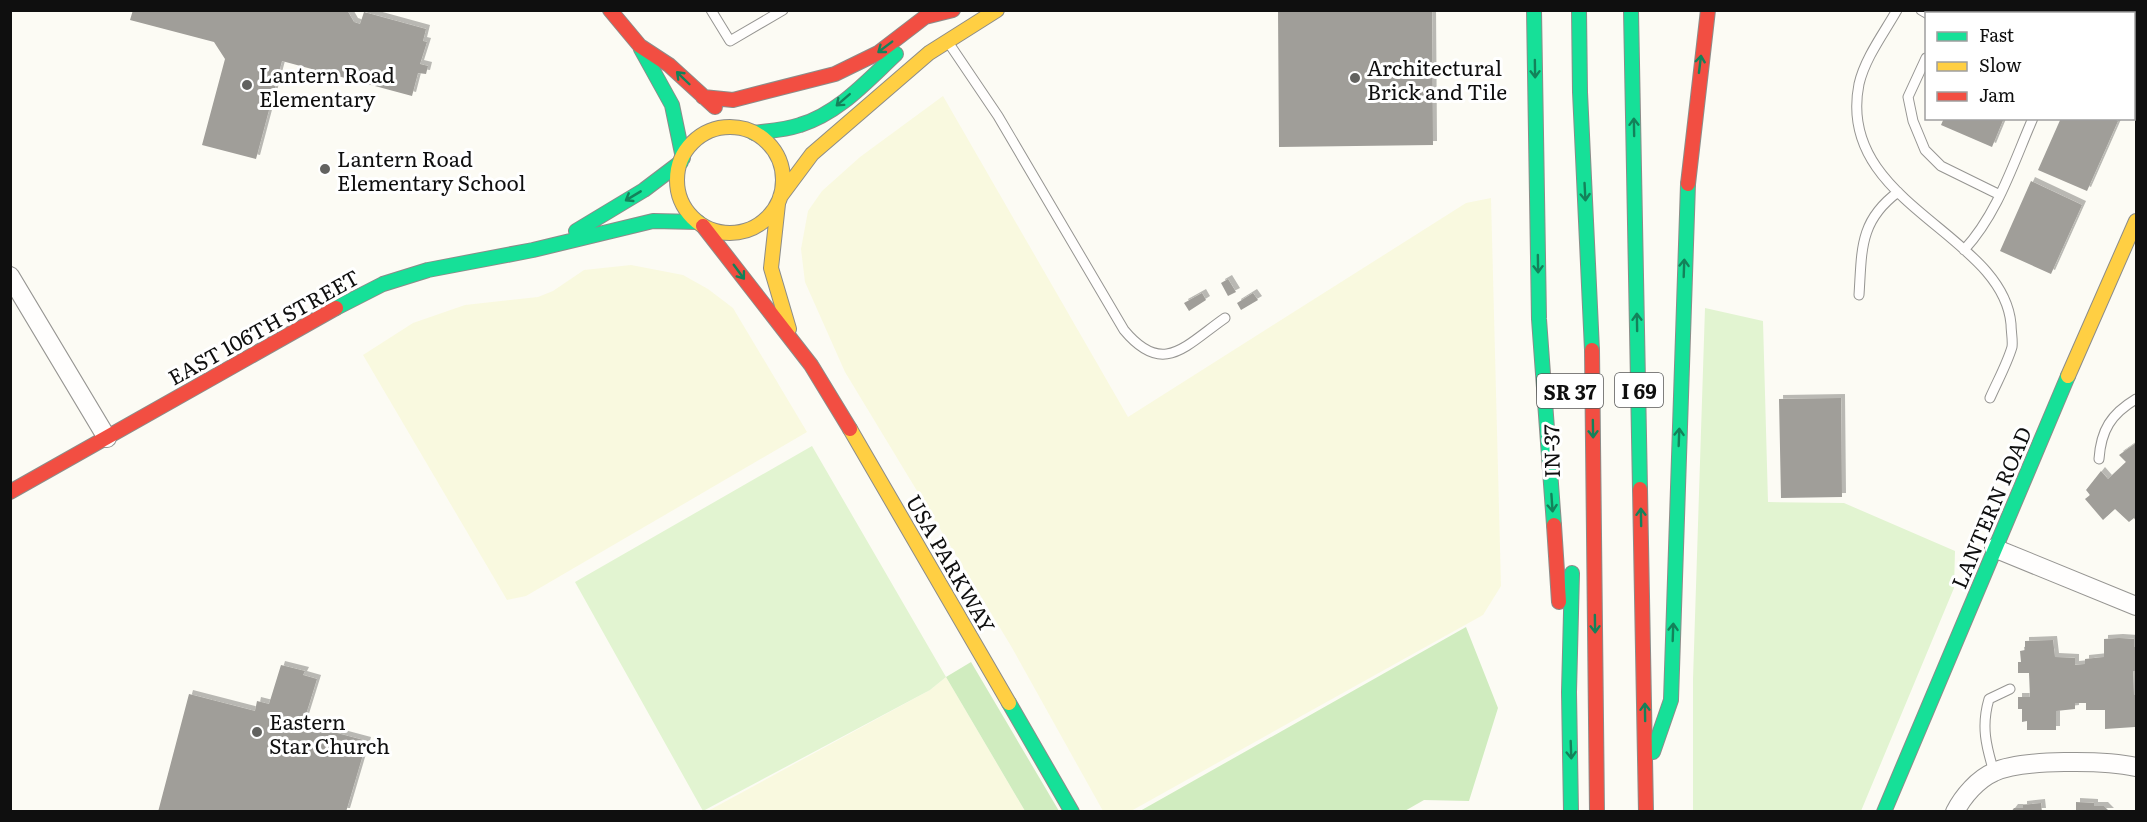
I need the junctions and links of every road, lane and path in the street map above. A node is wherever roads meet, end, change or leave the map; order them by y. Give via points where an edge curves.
1 (610, 10) edge
2 (711, 10) edge
3 (783, 10) edge
4 (953, 10) edge
5 (998, 10) edge
6 (1534, 10) edge
7 (1579, 10) edge
8 (1631, 10) edge
9 (1708, 10) edge
10 (1897, 10) edge
11 (947, 40) junction
12 (640, 46) junction
13 (1925, 60) edge
14 (1580, 92) junction
15 (703, 97) junction
16 (2032, 120) edge
17 (749, 131) junction
18 (1568, 145) dead end
19 (682, 160) junction
20 (1898, 192) junction
21 (2000, 195) junction
22 (779, 199) junction
23 (2136, 220) edge
24 (700, 224) junction
25 (555, 244) junction
26 (1964, 250) junction
27 (10, 276) edge
28 (1859, 295) dead end
29 (1225, 318) dead end
30 (792, 338) junction
31 (1990, 398) dead end
32 (2136, 399) edge
33 (107, 438) junction
34 (2098, 459) dead end
35 (10, 492) edge
36 (1994, 548) junction
37 (1572, 555) dead end
38 (2136, 606) edge
39 (2010, 688) dead end
40 (1569, 692) junction
41 (2136, 767) edge
42 (1646, 770) junction
43 (1994, 772) junction
44 (1072, 812) edge
45 (1571, 812) edge
46 (1597, 812) edge
47 (1646, 812) edge
48 (1884, 812) edge
49 (1955, 812) edge

1 - 12 main road
2 - 3 lane via 730,41
4 -> 15 main road via 925,16 878,53 825,77 733,100
4 -> 17 main road via 906,45 836,107 807,124
5 - 11 main road
6 -> 40 main road via 1539,319 1560,618
7 - 14 main road, I 69
42 -> 8 main road, I 69
42 -> 9 main road via 1671,700 1687,198
10 - 20 lane via 1859,83 1858,116 1868,152
11 - 22 main road via 812,153
11 - 29 lane via 998,116 1124,330 1138,347 1150,355 1172,353
15 -> 12 main road via 669,65
12 - 19 main road via 672,105
13 - 21 lane via 1908,98 1912,122 1925,150 1941,166
14 - 18 main road
14 -> 46 main road, I 69 via 1592,330
15 - 17 main road
16 - 21 lane
17 - 19 main road via 726,128 708,133 693,143
17 - 22 main road via 769,145 779,160 783,179
19 - 24 main road via 678,190 685,208
19 -> 25 main road, EAST 106TH STREET via 644,190
20 - 26 lane
20 - 28 lane via 1882,204 1869,223 1863,244
21 - 26 lane via 1979,234
22 - 24 main road via 762,222 746,231 729,233
22 - 30 main road, USA PARKWAY via 771,268
23 - 36 main road, LANTERN ROAD
24 - 25 main road, EAST 106TH STREET via 653,221
24 -> 30 main road, USA PARKWAY
25 - 33 main road, EAST 106TH STREET via 438,267 383,284
26 - 31 lane via 1997,285 2010,316 2012,346
27 - 33 street
30 - 44 main road, USA PARKWAY via 831,396
32 - 34 lane via 2109,420
33 - 35 main road, EAST 106TH STREET
36 - 38 street
36 - 48 main road, LANTERN ROAD
37 - 40 main road
39 - 43 lane via 1989,699 1983,717 1984,741
40 -> 45 main road
41 - 43 street via 2072,763 2010,767
42 - 47 main road, I 69
43 - 49 street via 1973,788

